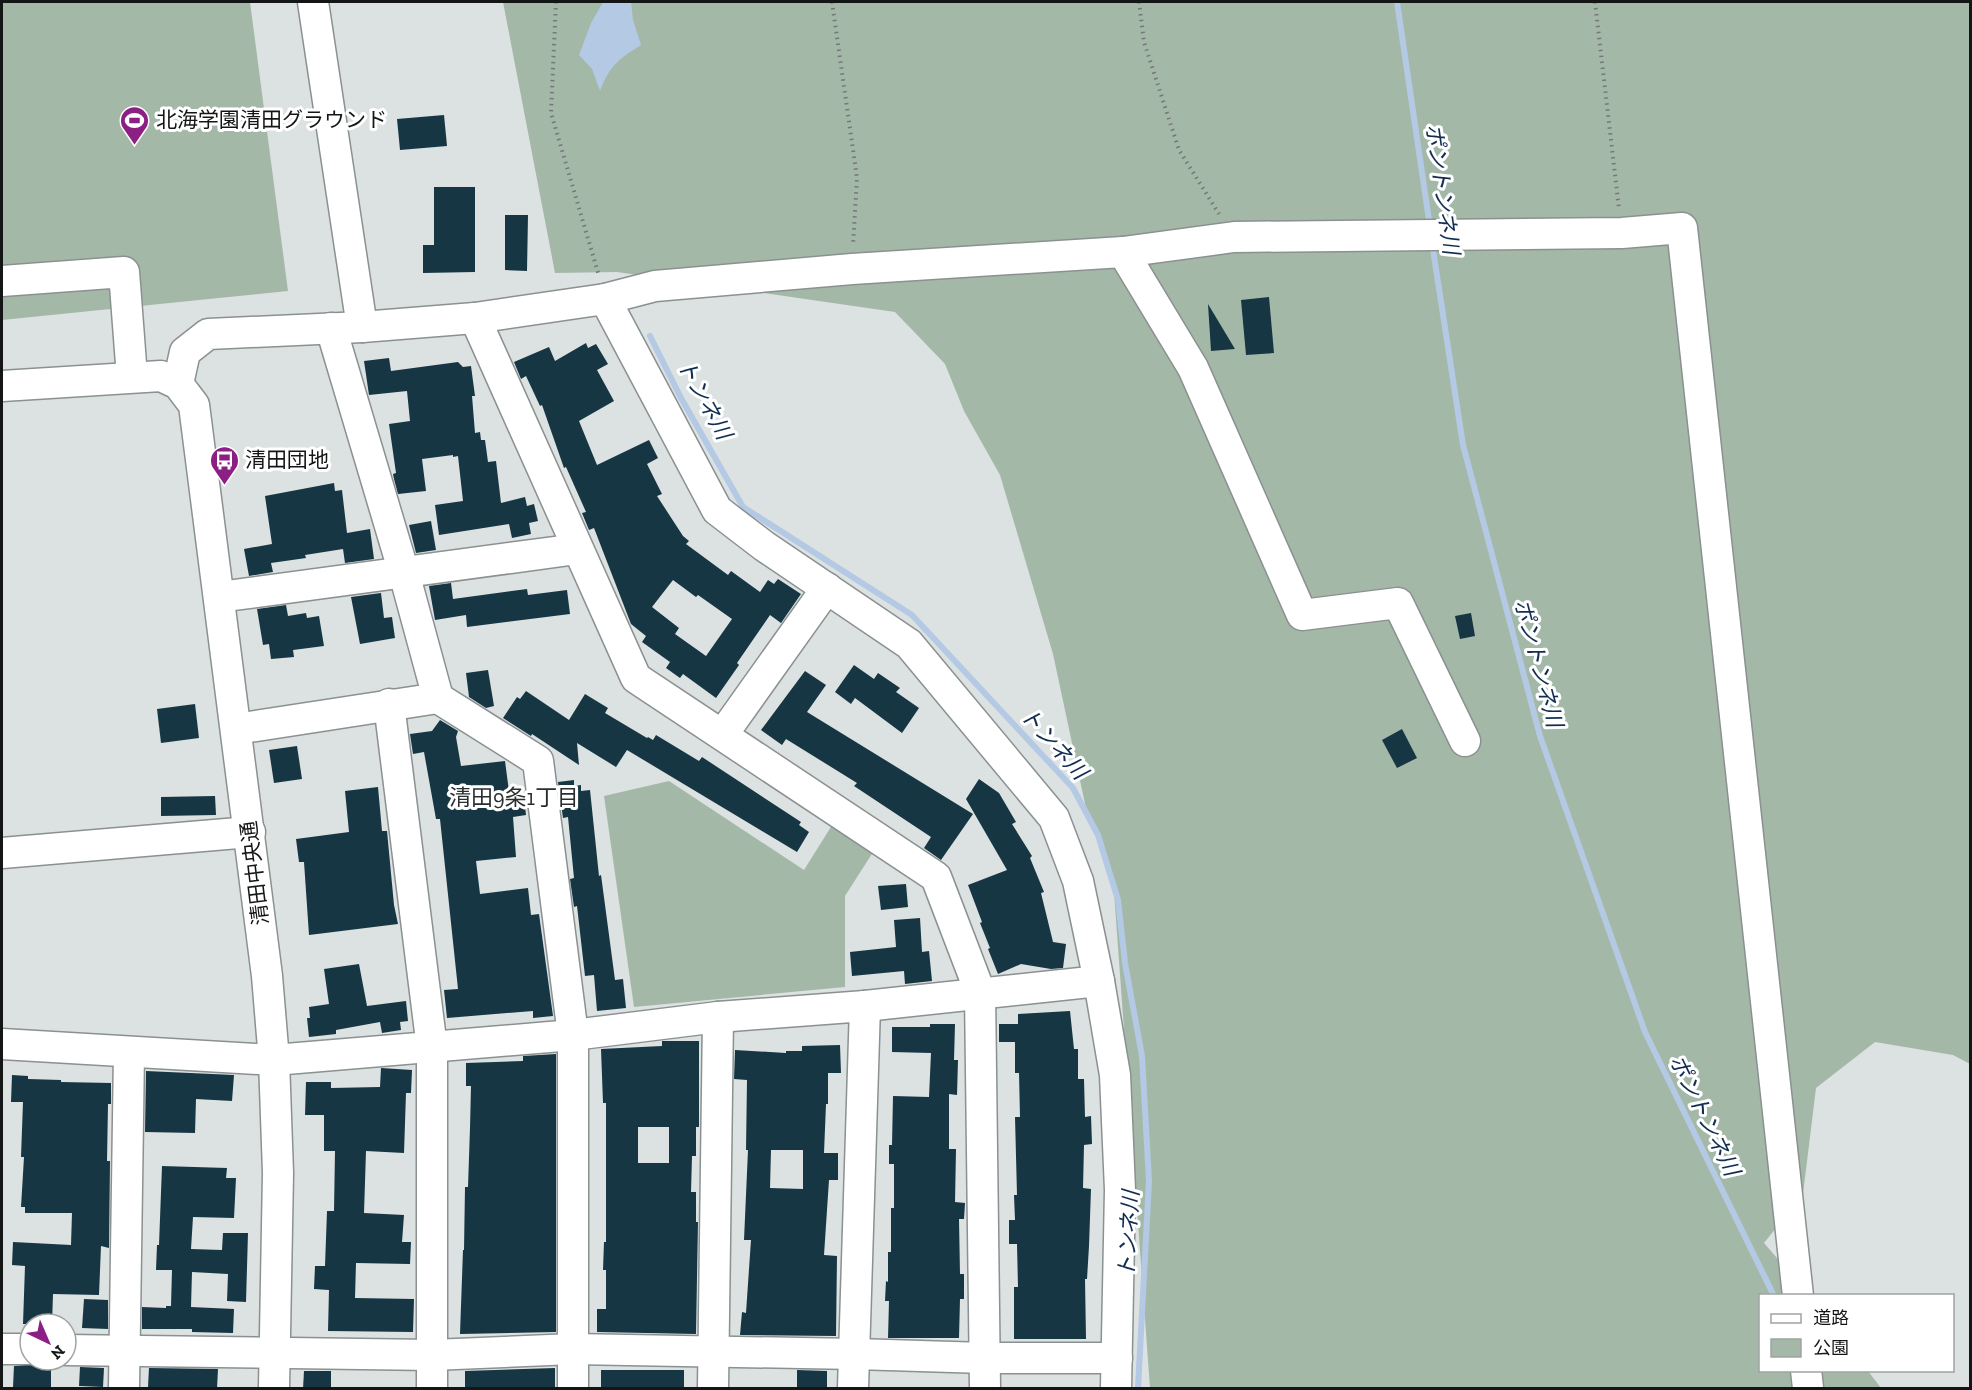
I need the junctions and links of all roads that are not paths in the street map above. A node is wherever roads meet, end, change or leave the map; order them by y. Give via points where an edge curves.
1 (313, 2) edge
2 (1123, 252) junction
3 (2, 281) edge
4 (606, 299) junction
5 (475, 318) junction
6 (362, 327) junction
7 (331, 328) junction
8 (157, 379) junction
9 (2, 386) edge
10 (577, 549) junction
11 (404, 573) junction
12 (827, 588) junction
13 (219, 597) junction
14 (438, 698) junction
15 (389, 704) junction
16 (236, 729) junction
17 (723, 734) junction
18 (1464, 741) dead end
19 (250, 832) junction
20 (2, 853) edge
21 (1100, 981) junction
22 (980, 992) junction
23 (865, 1006) junction
24 (718, 1017) junction
25 (573, 1035) junction
26 (2, 1044) edge
27 (432, 1048) junction
28 (129, 1052) junction
29 (274, 1060) junction
30 (1798, 1294) edge
31 (2, 1349) edge
32 (18, 1349) edge
33 (573, 1349) junction
34 (78, 1350) edge
35 (124, 1351) junction
36 (713, 1352) junction
37 (855, 1353) junction
38 (275, 1354) junction
39 (432, 1354) junction
40 (985, 1358) junction
41 (1118, 1358) junction
42 (1806, 1372) edge
43 (124, 1389) edge
44 (274, 1389) edge
45 (432, 1389) edge
46 (573, 1389) edge
47 (713, 1389) edge
48 (853, 1389) edge
49 (985, 1389) edge
50 (1116, 1389) edge
51 (1808, 1389) edge

1 - 6 street
2 - 4 street via 655,286
2 - 18 street via 1193,368 1302,615 1398,603
2 - 30 street via 1234,237 1622,233 1682,228
3 - 8 street via 124,272
4 - 5 street
4 - 12 street via 717,510
5 - 6 street
5 - 10 street
6 - 7 street
7 - 8 street via 208,334
7 - 11 street
8 - 9 street
8 - 13 street, 清田中央通 via 194,405
10 - 11 street
10 - 17 street via 636,678
11 - 13 street
11 - 14 street
12 - 17 street
12 - 21 street via 909,644 1054,818 1078,881
13 - 16 street, 清田中央通
14 - 15 street
14 - 25 street via 538,761
15 - 16 street
15 - 27 street
16 - 19 street, 清田中央通
17 - 22 street via 936,877
19 - 20 street
19 - 29 street, 清田中央通
21 - 22 street
21 - 41 street via 1115,1075 1120,1190
22 - 23 street
22 - 40 street
23 - 24 street
23 - 37 street
24 - 25 street
24 - 36 street
25 - 27 street
25 - 33 street
26 - 28 street
27 - 29 street
27 - 39 street
28 - 29 street
28 - 35 street
29 - 38 street, 清田中央通 via 278,1173
31 - 32 street
33 - 36 street
33 - 39 street
33 - 46 street
34 - 35 street
35 - 38 street
35 - 43 street
36 - 37 street
36 - 47 street
37 - 40 street
37 - 48 street
38 - 39 street
38 - 44 street, 清田中央通
39 - 45 street
40 - 41 street
40 - 49 street
41 - 50 street
42 - 51 street

